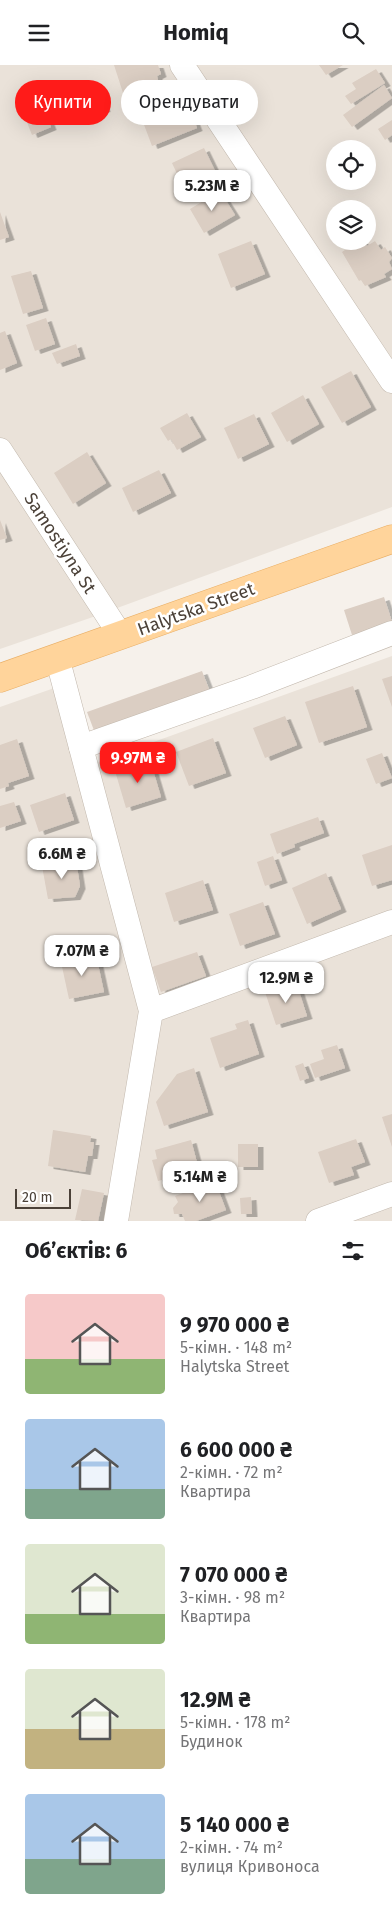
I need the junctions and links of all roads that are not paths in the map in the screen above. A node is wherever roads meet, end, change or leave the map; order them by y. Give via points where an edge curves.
1 (182, 65) edge
2 (392, 381) edge
3 (0, 450) edge
4 (392, 539) edge
5 (392, 633) edge
6 (121, 636) junction
7 (57, 657) junction
8 (0, 678) edge
9 (81, 747) junction
10 (392, 922) edge
11 (150, 1011) junction
12 (392, 1194) edge
13 (116, 1221) edge
14 (318, 1221) edge

1 - 2 street
3 - 6 street, Samostiyna St
4 - 6 main road, Halytska Street
5 - 9 street via 252,687
6 - 7 main road, Halytska Street
7 - 8 main road, Halytska Street
7 - 9 street
9 - 11 street
10 - 11 street
11 - 13 street
12 - 14 street

